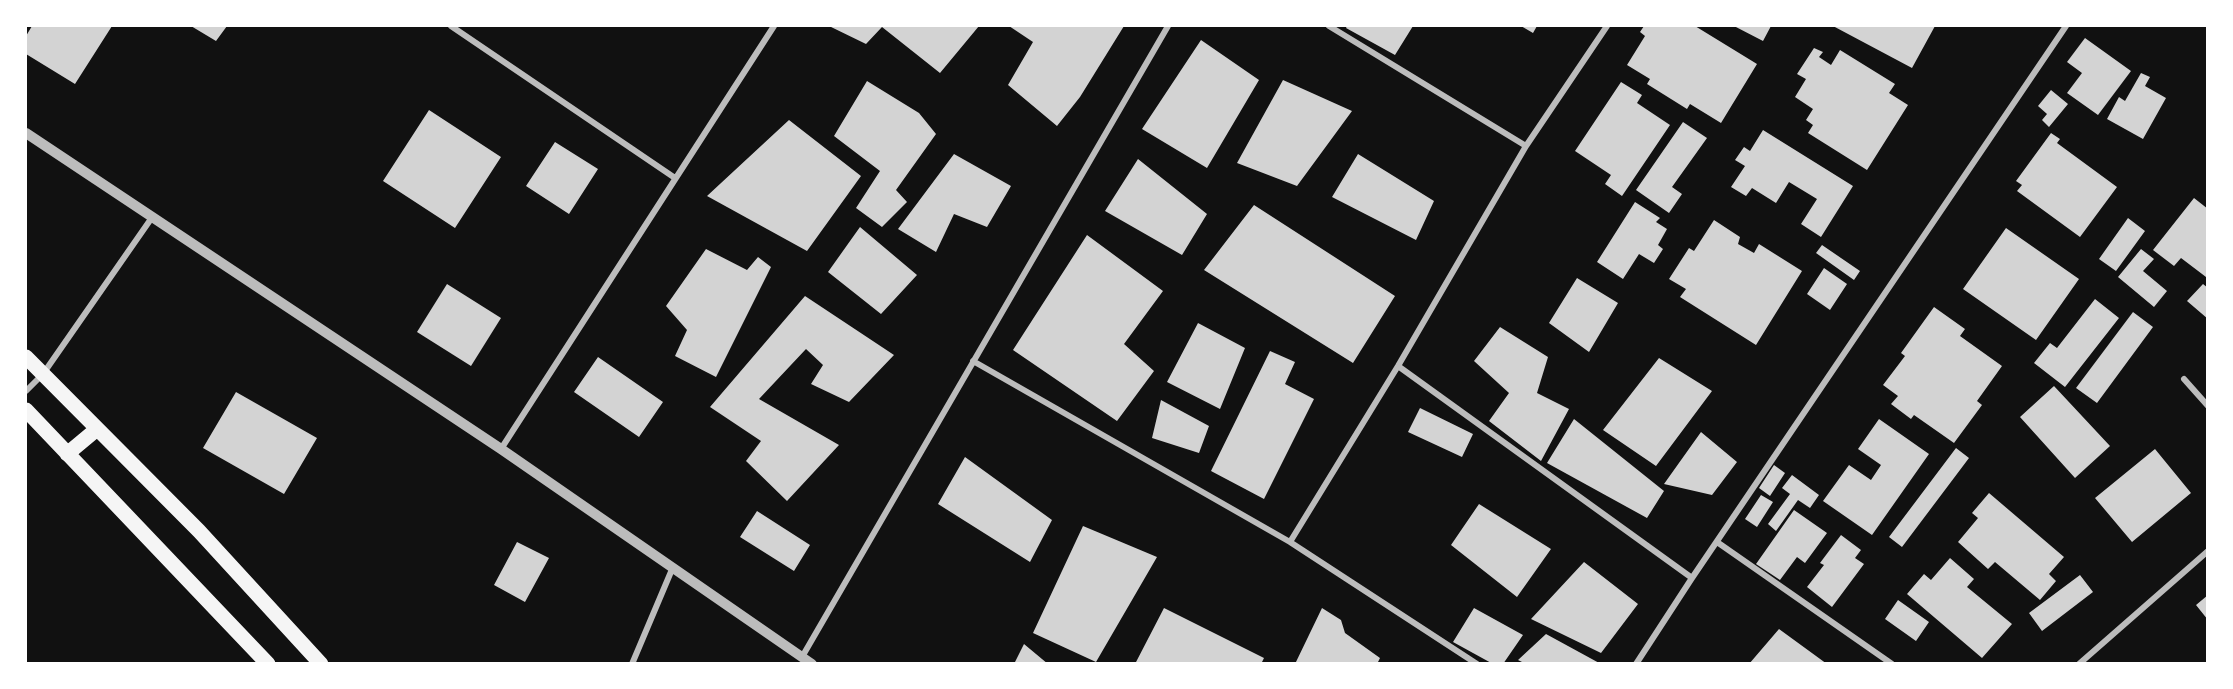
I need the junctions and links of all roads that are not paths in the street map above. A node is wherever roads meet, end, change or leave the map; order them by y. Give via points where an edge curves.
1 (451, 26) edge
2 (774, 26) edge
3 (1168, 26) edge
4 (1329, 26) edge
5 (1607, 26) edge
6 (2066, 26) edge
7 (26, 133) edge
8 (1526, 146) junction
9 (675, 178) junction
10 (153, 216) junction
11 (26, 357) edge
12 (974, 361) junction
13 (1398, 366) junction
14 (43, 374) junction
15 (2184, 380) dead end
16 (26, 391) edge
17 (2208, 406) edge
18 (26, 410) edge
19 (97, 429) junction
20 (501, 449) junction
21 (67, 454) junction
22 (1290, 542) junction
23 (1717, 542) junction
24 (2208, 551) edge
25 (673, 567) junction
26 (1692, 578) junction
27 (802, 657) junction
28 (263, 661) edge
29 (321, 663) edge
30 (632, 663) edge
31 (812, 663) edge
32 (1477, 663) edge
33 (1636, 663) edge
34 (1892, 663) edge
35 (2079, 663) edge

1 - 9 street
2 - 9 street
3 - 12 street
4 - 8 street
5 - 8 street
6 - 23 street
7 - 10 street
8 - 13 street
9 - 20 street
10 - 14 street
10 - 20 street
11 - 14 main road
12 - 22 street
12 - 27 street
13 - 22 street
13 - 26 street
14 - 16 street
14 - 19 main road
15 - 17 street
18 - 21 main road
19 - 21 main road
19 - 29 main road via 199,531
20 - 25 street
21 - 28 main road
22 - 32 street
23 - 26 street
23 - 34 street
24 - 35 street
25 - 27 street
25 - 30 street
26 - 33 street
27 - 31 street

